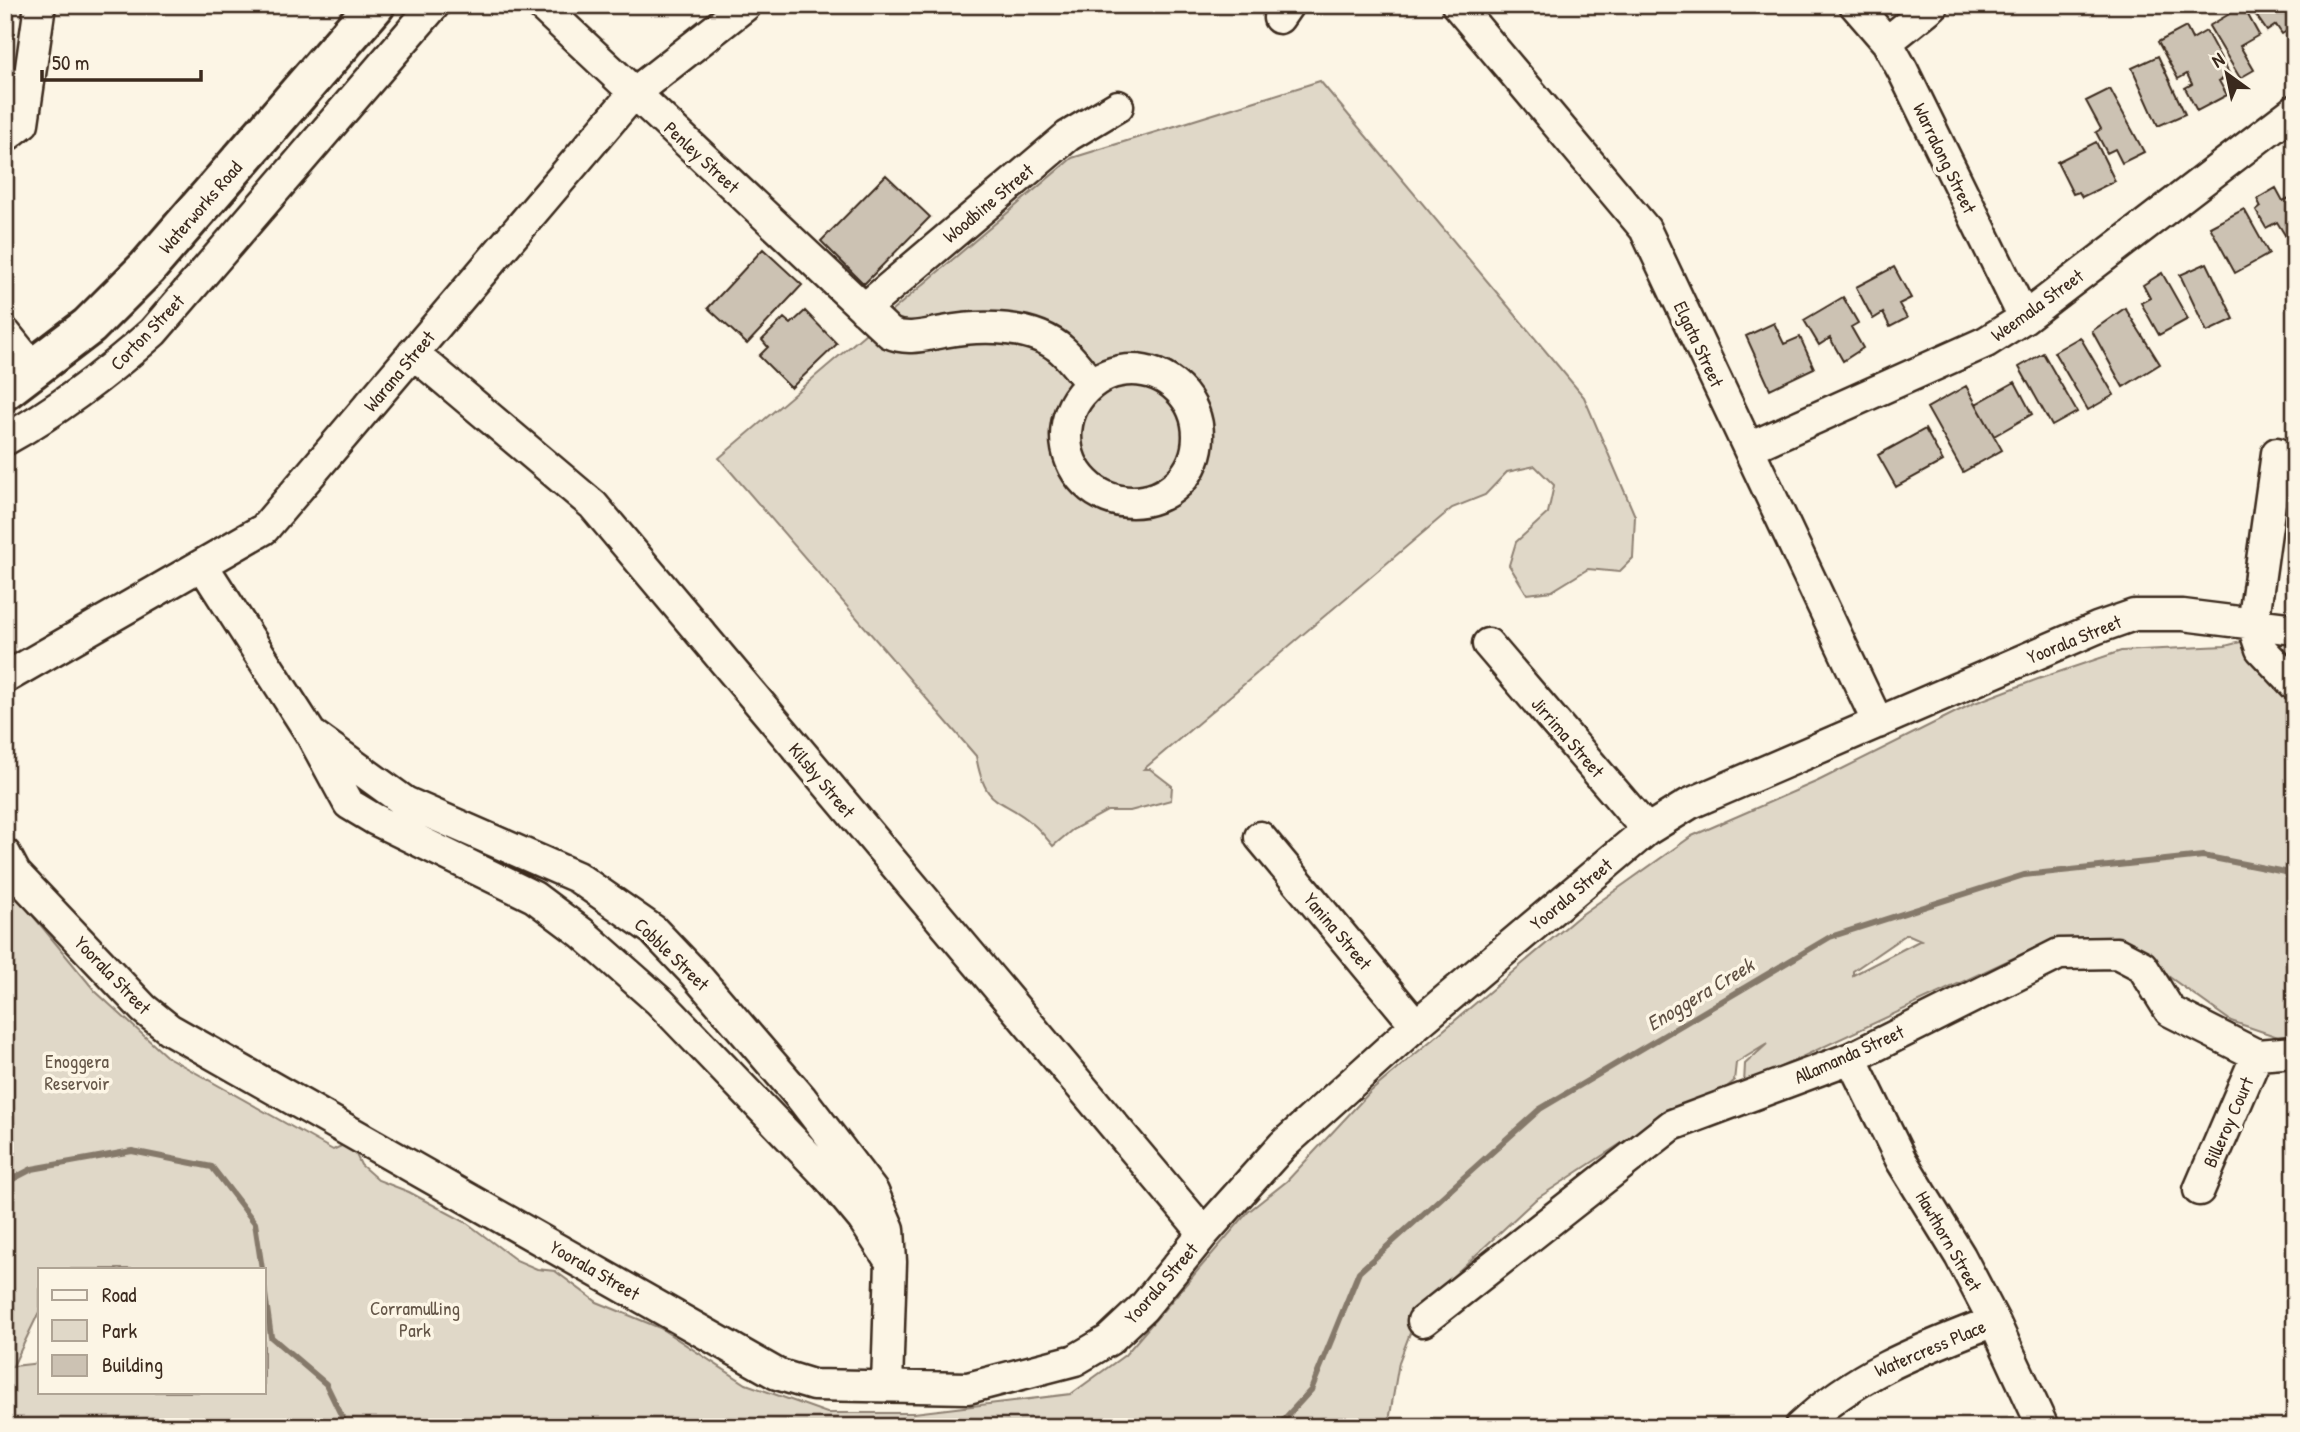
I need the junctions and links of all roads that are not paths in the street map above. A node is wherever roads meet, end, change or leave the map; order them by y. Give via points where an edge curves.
1 (40, 5) edge
2 (375, 5) edge
3 (434, 5) edge
4 (541, 5) edge
5 (746, 5) edge
6 (1457, 5) edge
7 (1855, 5) edge
8 (1933, 5) edge
9 (1887, 42) junction
10 (634, 93) junction
11 (1118, 106) dead end
12 (2295, 110) edge
13 (5, 138) edge
14 (243, 158) junction
15 (290, 172) junction
16 (266, 199) junction
17 (864, 309) junction
18 (2024, 318) junction
19 (5, 333) edge
20 (413, 353) junction
21 (20, 379) edge
22 (1091, 384) junction
23 (5, 440) edge
24 (1749, 448) junction
25 (2277, 453) dead end
26 (203, 566) junction
27 (2253, 625) junction
28 (2295, 629) edge
29 (1488, 644) dead end
30 (5, 678) edge
31 (2295, 685) edge
32 (1878, 723) junction
33 (311, 734) junction
34 (1647, 830) junction
35 (1260, 837) dead end
36 (5, 853) edge
37 (1416, 1025) junction
38 (2295, 1052) edge
39 (2257, 1055) junction
40 (1850, 1058) junction
41 (2199, 1189) dead end
42 (1204, 1233) junction
43 (891, 1262) junction
44 (1423, 1321) dead end
45 (1994, 1321) junction
46 (887, 1385) junction
47 (1800, 1427) edge
48 (2043, 1427) edge

1 - 13 street via 23,123
2 - 14 main road, Waterworks Road
3 - 15 street, Corton Street
4 - 10 street, Penley Street
5 - 10 street, Warana Street
6 - 24 street, Elgata Street via 1644,229
7 - 9 street, Warralong Street
8 - 9 street
9 - 18 street, Warralong Street
10 - 17 street, Penley Street
10 - 20 street, Warana Street
11 - 17 street, Woodbine Street via 1068,136
12 - 18 street, Weemala Street
14 - 15 street
14 - 16 street
14 - 21 main road, Waterworks Road via 99,316
15 - 16 street, Corton Street
16 - 23 street, Corton Street via 153,332 106,374
17 - 22 street, Penley Street via 900,338 981,328 1039,337 1062,349
18 - 24 street, Weemala Street via 1986,342
19 - 21 street
20 - 26 street, Warana Street via 264,529
20 - 42 street, Kilsby Street via 593,505
22 - 22 street via 1133,370 1156,374 1175,386 1189,403 1197,424 1198,446 1177,485 1158,497 1117,501 1081,479 1070,461 1067,429 1077,400
24 - 32 street, Elgata Street
25 - 27 street
26 - 30 street, Warana Street
26 - 33 street, Cobble Street
27 - 28 street, Yoorala Street
27 - 31 street via 2261,649
27 - 32 street, Yoorala Street via 2183,615 2134,614
29 - 34 street, Jirrima Street
32 - 34 street, Yoorala Street via 1689,804
33 - 43 street, Cobble Street via 349,804 534,897 659,1001 829,1178
33 - 43 street, Cobble Street via 405,803 577,877 653,930 802,1099 873,1192 889,1229
34 - 37 street, Yoorala Street
35 - 37 street, Yanina Street
36 - 46 street, Yoorala Street via 15,873 144,1009 169,1029 776,1374 813,1385
37 - 42 street, Yoorala Street via 1283,1145
38 - 39 street
39 - 40 street, Allamanda Street via 2169,1011 2142,966 2117,953 2087,952 2059,954
39 - 41 street, Billeroy Court
40 - 44 street, Allamanda Street via 1672,1125
40 - 45 street, Hawthorn Street via 1901,1160
42 - 46 street, Yoorala Street via 1143,1308 1109,1340 1075,1360 968,1388
43 - 46 street, Cobble Street
45 - 47 street, Watercress Place via 1903,1356 1854,1382
45 - 48 street, Hawthorn Street

